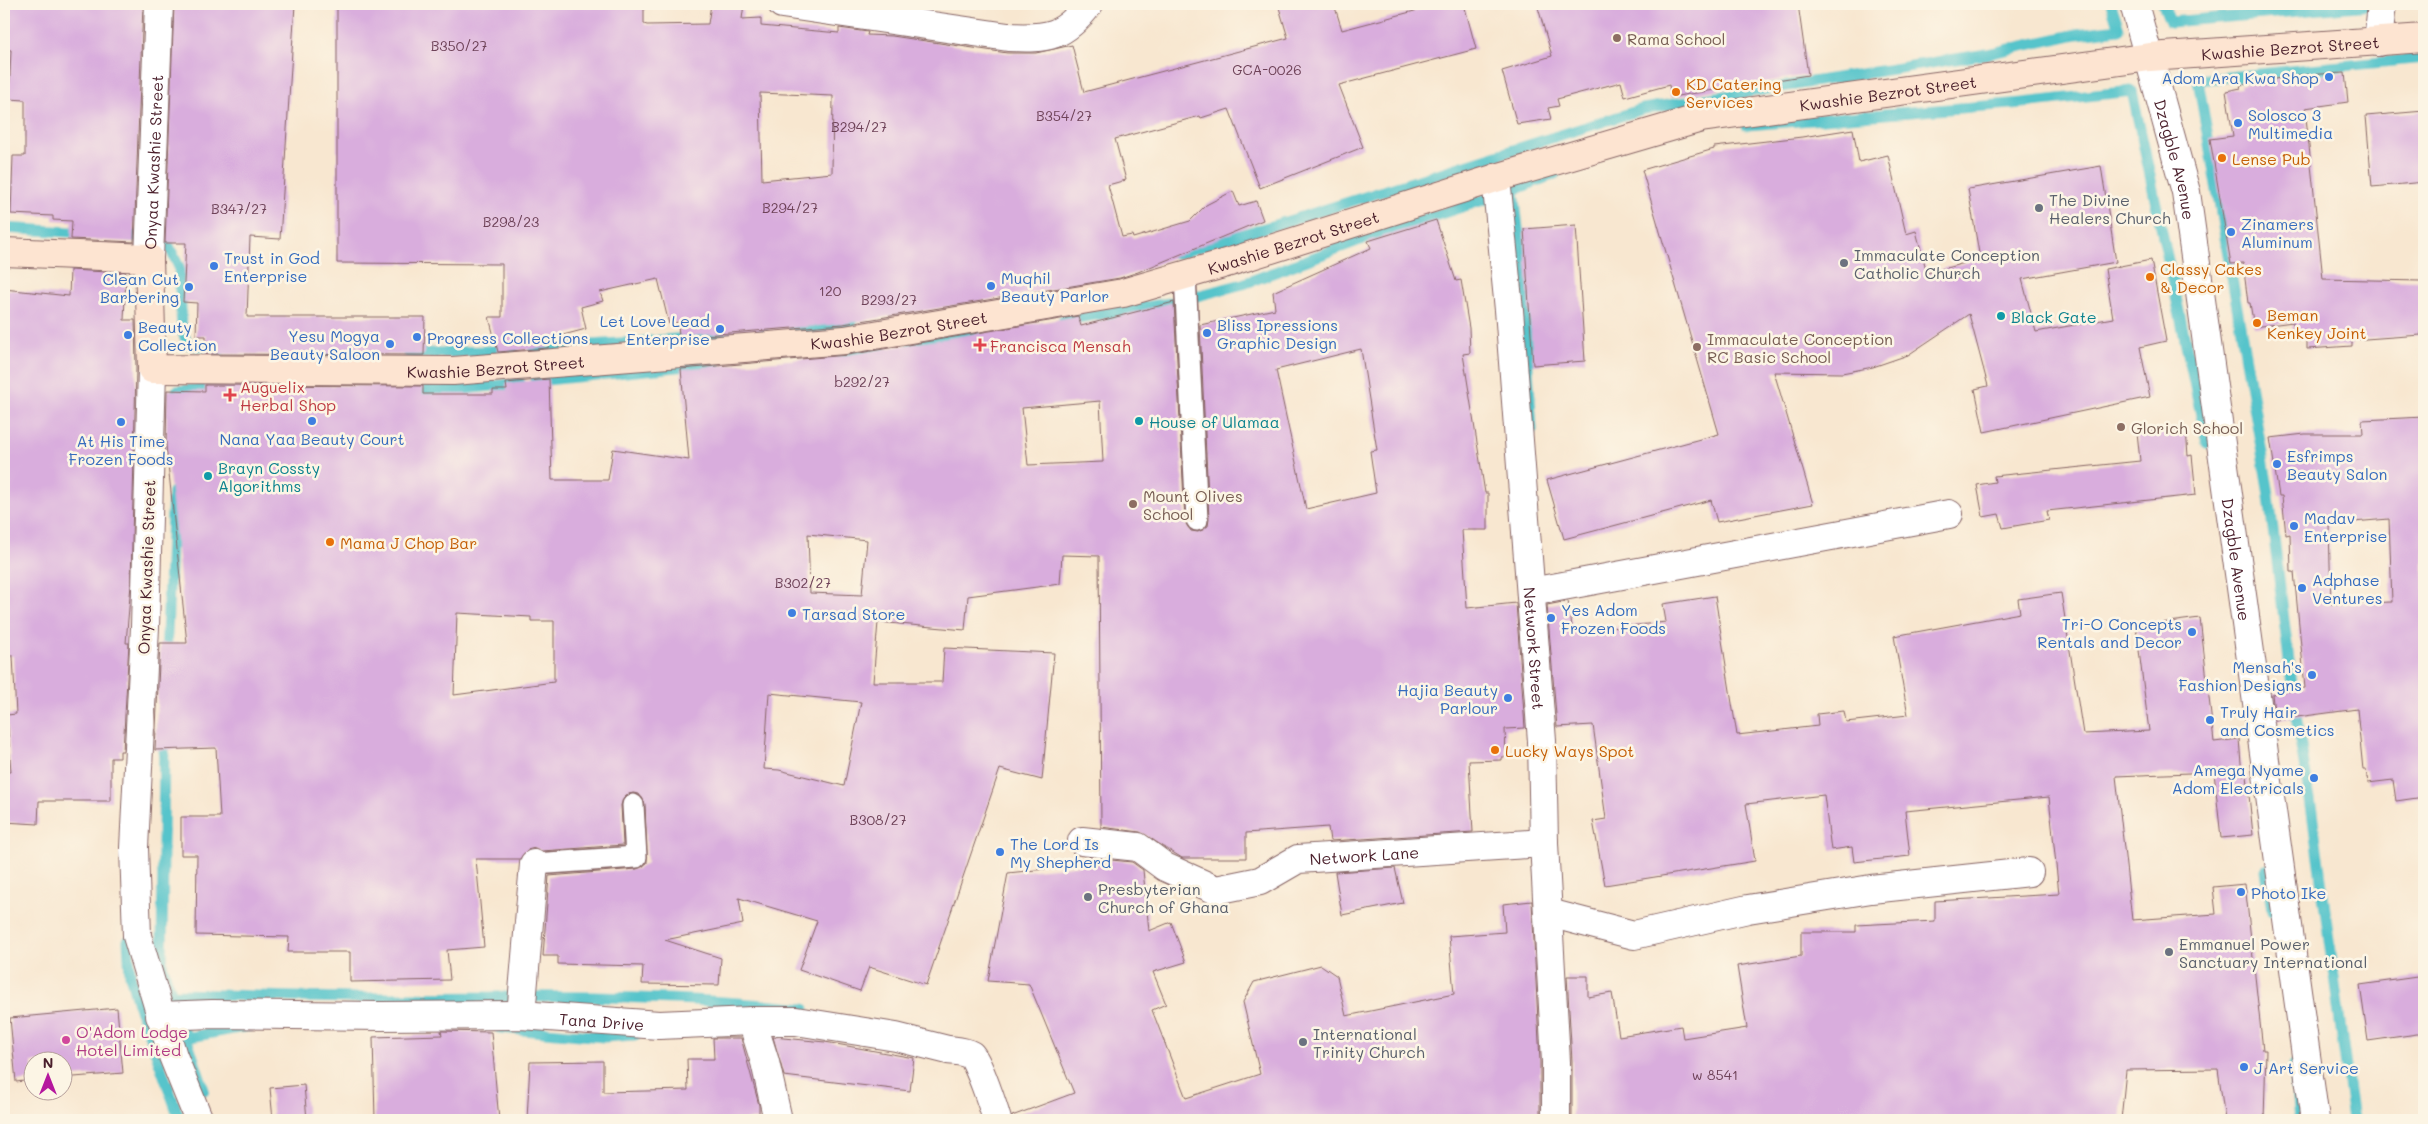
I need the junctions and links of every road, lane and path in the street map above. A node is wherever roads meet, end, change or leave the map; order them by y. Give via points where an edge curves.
1 (159, 4) edge
2 (782, 4) edge
3 (1089, 4) edge
4 (2134, 4) edge
5 (2382, 4) edge
6 (2424, 38) edge
7 (2378, 42) junction
8 (2150, 57) junction
9 (1496, 178) junction
10 (4, 252) edge
11 (149, 258) junction
12 (1185, 275) junction
13 (152, 369) junction
14 (1949, 514) dead end
15 (1197, 520) dead end
16 (1531, 592) junction
17 (632, 806) dead end
18 (1082, 841) dead end
19 (1544, 843) junction
20 (534, 864) joint
21 (2029, 872) dead end
22 (1548, 913) junction
23 (521, 1014) junction
24 (160, 1016) junction
25 (752, 1021) junction
26 (199, 1120) edge
27 (778, 1120) edge
28 (997, 1120) edge
29 (1556, 1120) edge
30 (2315, 1120) edge

1 - 11 street, Onyaa Kwashie Street
2 - 3 street via 1008,37 1040,38 1067,29
4 - 8 street, Dzagble Avenue
5 - 7 street
6 - 7 street, Kwashie Bezrot Street
7 - 8 street, Kwashie Bezrot Street
8 - 9 street, Kwashie Bezrot Street via 1701,118
8 - 30 street, Dzagble Avenue via 2186,192
9 - 12 street, Kwashie Bezrot Street
9 - 16 street, Network Street
10 - 11 street
11 - 13 street, Onyaa Kwashie Street
12 - 13 street, Kwashie Bezrot Street via 1123,294 845,340 454,371
12 - 15 lane
13 - 24 street, Onyaa Kwashie Street via 134,848 137,936
14 - 16 street
16 - 19 street, Network Street via 1542,741
17 - 20 lane via 636,857
18 - 19 street, Network Lane via 1138,847 1165,867 1216,890 1260,881 1298,859
19 - 22 street, Network Street
20 - 23 street
21 - 22 street via 1861,891 1748,909 1634,934
22 - 29 street, Network Street
23 - 24 street, Tana Drive
23 - 25 street, Tana Drive via 659,1025
24 - 26 street, Onyaa Kwashie Street
25 - 27 street via 766,1062
25 - 28 street, Tana Drive via 796,1021 848,1028 963,1052 972,1056 990,1095

